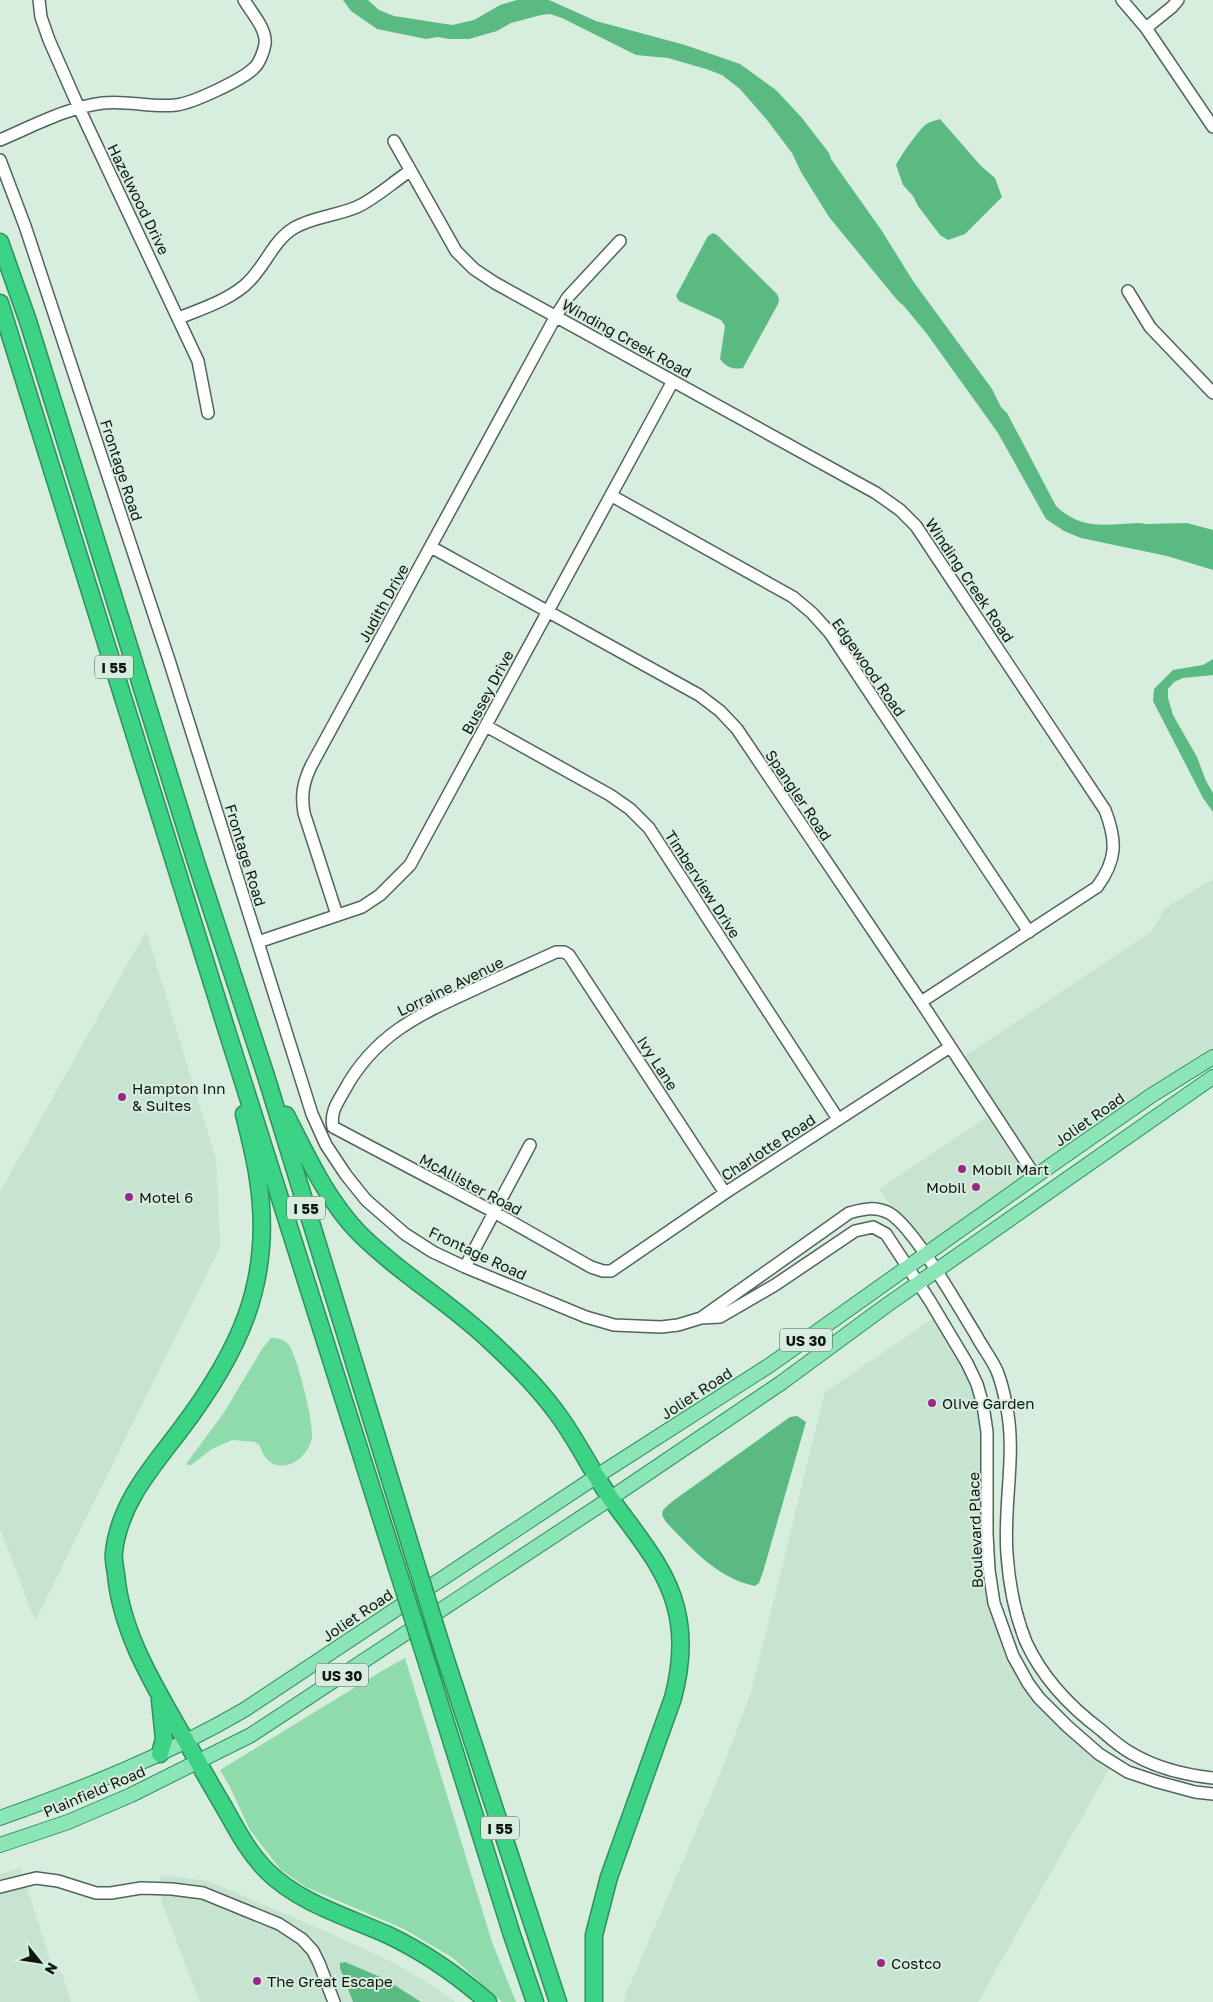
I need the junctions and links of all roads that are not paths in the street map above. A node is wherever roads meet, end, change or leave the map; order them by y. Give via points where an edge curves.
1 (39, 0) edge
2 (244, 0) edge
3 (1122, 0) edge
4 (1178, 0) edge
5 (1146, 28) junction
6 (79, 108) junction
7 (1213, 127) edge
8 (0, 140) edge
9 (394, 141) dead end
10 (0, 160) edge
11 (410, 171) junction
12 (620, 240) dead end
13 (0, 242) edge
14 (1128, 292) dead end
15 (0, 303) edge
16 (556, 316) junction
17 (179, 318) junction
18 (673, 381) junction
19 (1213, 393) edge
20 (208, 413) dead end
21 (612, 496) junction
22 (431, 547) junction
23 (548, 611) junction
24 (486, 726) junction
25 (337, 915) junction
26 (1029, 932) junction
27 (258, 942) junction
28 (564, 952) joint
29 (921, 1002) junction
30 (227, 1031) junction
31 (950, 1047) junction
32 (1213, 1057) edge
33 (266, 1076) junction
34 (1213, 1077) edge
35 (331, 1118) joint
36 (838, 1119) junction
37 (530, 1145) dead end
38 (1034, 1176) junction
39 (725, 1193) junction
40 (494, 1212) junction
41 (925, 1255) junction
42 (465, 1267) junction
43 (908, 1267) junction
44 (603, 1271) joint
45 (936, 1271) junction
46 (918, 1283) junction
47 (701, 1318) junction
48 (597, 1476) junction
49 (610, 1498) junction
50 (159, 1695) junction
51 (1111, 1739) junction
52 (187, 1742) junction
53 (160, 1754) junction
54 (1099, 1754) junction
55 (199, 1763) junction
56 (1213, 1778) edge
57 (1213, 1794) edge
58 (0, 1818) edge
59 (0, 1845) edge
60 (0, 1887) edge
61 (334, 2002) edge
62 (488, 2002) edge
63 (535, 2002) edge
64 (558, 2002) edge
65 (594, 2002) edge

1 - 6 street, Hazelwood Drive via 49,40
2 - 6 street via 261,29 265,44 255,68 194,101 175,105 104,103
3 - 5 street
4 - 5 street
5 - 7 street
6 - 8 street
6 - 17 street, Hazelwood Drive
9 - 11 street, Winding Creek Road
10 - 27 street, Frontage Road via 25,226 169,660
11 - 16 street, Winding Creek Road via 456,251 474,269
11 - 17 street via 360,206 293,228 245,285 224,300
12 - 16 street, Judith Drive via 568,297
13 - 33 highway, I 55 via 28,321
14 - 19 street via 1150,327
15 - 30 highway, I 55
16 - 18 street, Winding Creek Road
16 - 22 street, Judith Drive
17 - 20 street, Hazelwood Drive via 198,361
18 - 21 street, Bussey Drive
18 - 26 street, Winding Creek Road via 876,493 911,520 1105,810 1114,844 1107,874 1097,886
21 - 23 street, Bussey Drive
21 - 26 street, Edgewood Road via 793,597 812,613 830,633
22 - 23 street, Spangler Road
22 - 25 street, Judith Drive via 304,781 304,813
23 - 24 street, Bussey Drive
23 - 29 street, Spangler Road via 699,695 720,711 737,729
24 - 25 street, Bussey Drive via 410,865 362,908
24 - 36 street, Timberview Drive via 610,795 630,809 648,828
25 - 27 street, Bussey Drive
26 - 29 street, Winding Creek Road
27 - 42 street, Frontage Road via 312,1114 326,1145 366,1200 405,1234
28 - 35 street, Lorraine Avenue via 556,952 402,1025 361,1065
28 - 39 street, Ivy Lane
29 - 31 street, Spangler Road
30 - 50 highway via 258,1179 262,1241 256,1289 240,1335 218,1378 132,1497 114,1553 122,1611
30 - 63 highway, I 55, bridge
31 - 36 street, Charlotte Road
31 - 38 street, Spangler Road
32 - 38 main road, Joliet Road / US 30
33 - 48 highway via 316,1174 359,1232 516,1365 540,1390
33 - 64 highway, I 55, bridge via 444,1654
34 - 45 main road, US 30
35 - 40 street, McAllister Road via 333,1127
36 - 39 street, Charlotte Road
37 - 40 street
38 - 41 main road, Joliet Road / US 30
39 - 44 street, Charlotte Road via 611,1271
40 - 42 street
40 - 44 street, McAllister Road
41 - 43 main road, Joliet Road / US 30
41 - 45 street, Frontage Road
41 - 47 street, Frontage Road via 898,1220 876,1208 862,1209 849,1213
42 - 47 street, Frontage Road via 586,1317 614,1325 661,1327
43 - 46 street, Frontage Road
43 - 47 street, Frontage Road via 886,1234 872,1227 855,1231 775,1285 720,1317
43 - 48 main road, Joliet Road / US 30 via 770,1365
45 - 46 main road, US 30
45 - 51 street, Boulevard Place via 996,1370 1006,1405 1010,1446 1006,1552 1010,1583 1026,1640 1050,1684 1078,1713
46 - 49 main road, US 30 via 781,1383
46 - 54 street, Boulevard Place via 967,1363 982,1404 987,1432 989,1570 994,1603 1006,1640 1039,1698
48 - 49 highway
48 - 52 main road, Joliet Road / US 30 via 244,1710
49 - 55 main road, US 30 via 251,1735
49 - 65 highway via 663,1575 676,1606 681,1654 673,1698 607,1885 594,1936
50 - 52 highway
50 - 53 highway via 164,1738
51 - 54 street
51 - 56 street, Boulevard Place via 1156,1765 1188,1775
52 - 53 main road, Plainfield Road / US 30
52 - 55 highway
53 - 58 main road, Plainfield Road / US 30 via 63,1796
54 - 57 street, Boulevard Place via 1128,1772 1194,1792
55 - 59 main road, Plainfield Road / US 30 via 68,1822
55 - 62 highway via 248,1849 268,1872 313,1902 425,1954 455,1973
60 - 61 street via 36,1878 96,1892 141,1888 204,1893 279,1924 302,1939 313,1951

